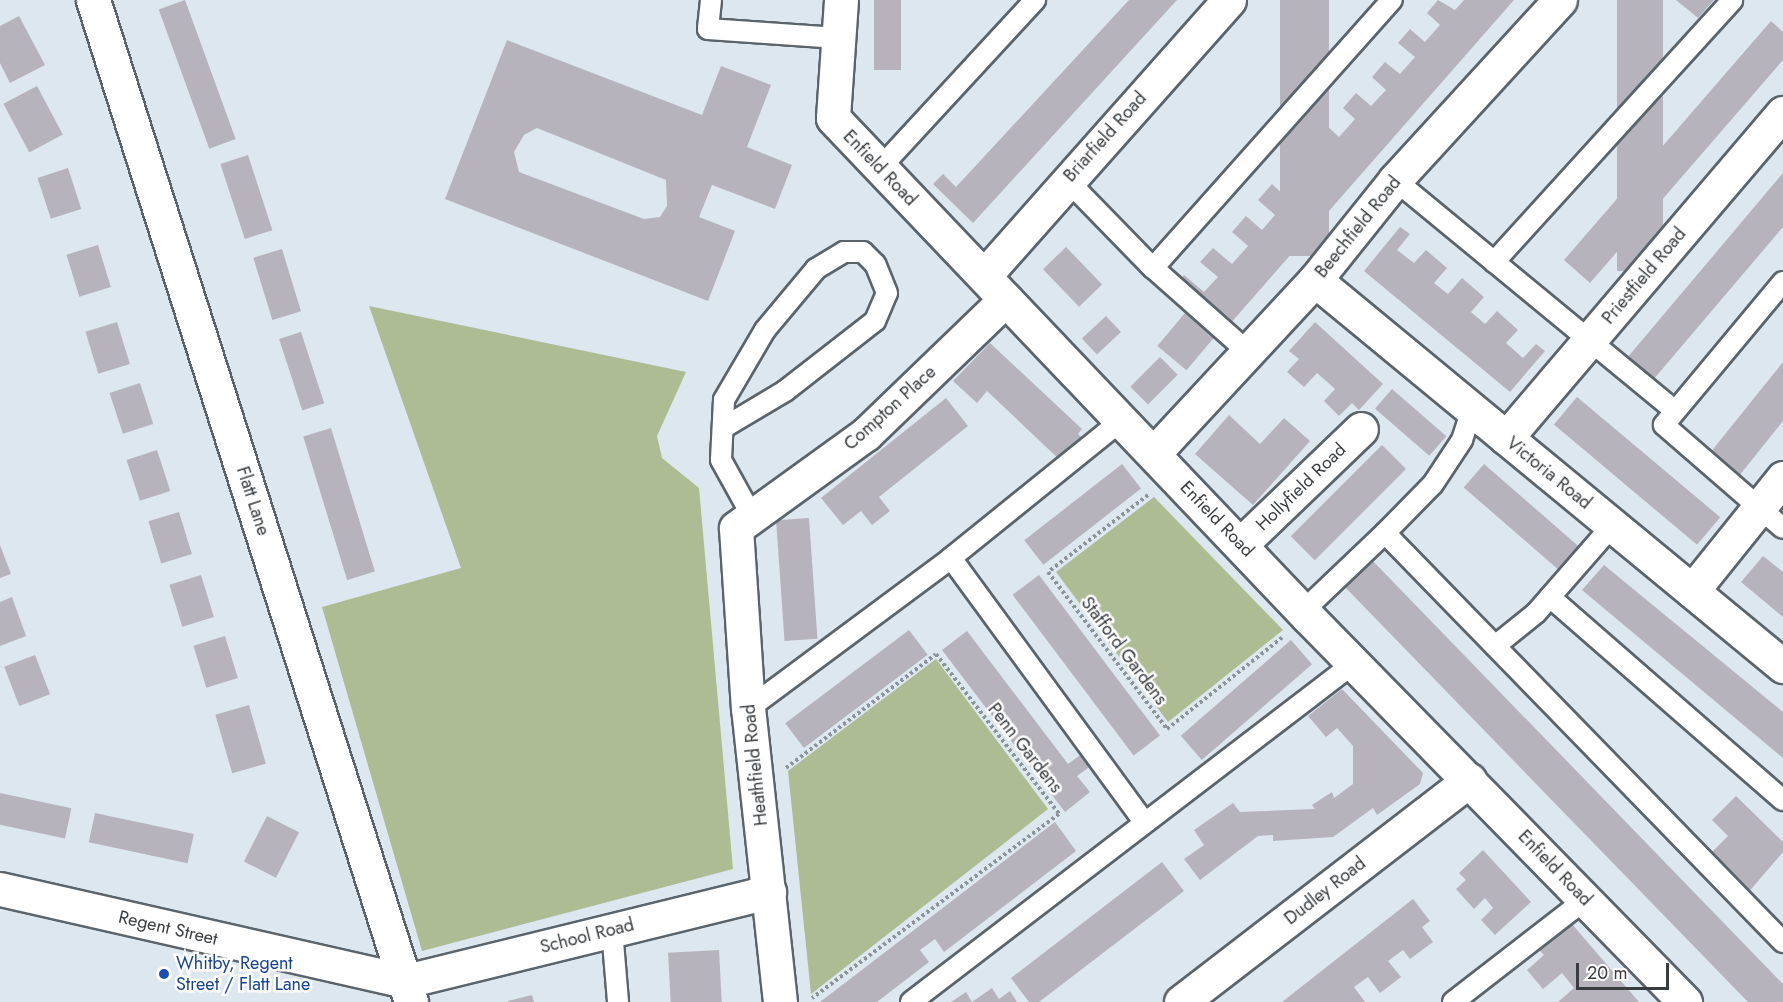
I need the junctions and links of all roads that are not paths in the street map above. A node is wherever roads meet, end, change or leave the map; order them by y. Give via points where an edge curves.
1 (93, 0) edge
2 (711, 0) edge
3 (841, 0) edge
4 (1035, 0) edge
5 (1229, 0) edge
6 (1392, 0) edge
7 (1560, 0) edge
8 (1732, 0) edge
9 (838, 38) junction
10 (1783, 113) edge
11 (880, 168) junction
12 (1066, 179) junction
13 (1395, 180) junction
14 (1494, 262) junction
15 (1153, 268) junction
16 (984, 276) junction
17 (1315, 280) junction
18 (1783, 282) edge
19 (1006, 299) junction
20 (1589, 341) junction
21 (1248, 352) junction
22 (1472, 410) junction
23 (1675, 411) junction
24 (1122, 420) junction
25 (723, 428) junction
26 (1360, 429) dead end
27 (1506, 438) junction
28 (1164, 464) junction
29 (1783, 478) edge
30 (1771, 518) edge
31 (744, 522) junction
32 (1612, 526) junction
33 (1385, 533) junction
34 (1241, 544) junction
35 (951, 558) junction
36 (1692, 591) junction
37 (1550, 597) junction
38 (1306, 614) junction
39 (1495, 646) junction
40 (1354, 663) junction
41 (1783, 666) edge
42 (748, 709) junction
43 (1469, 780) junction
44 (1783, 800) edge
45 (1144, 822) junction
46 (0, 889) edge
47 (769, 892) junction
48 (1586, 899) junction
49 (612, 930) junction
50 (1783, 942) edge
51 (408, 991) edge
52 (618, 1002) edge
53 (780, 1002) edge
54 (911, 1002) edge
55 (1181, 1002) edge
56 (1453, 1002) edge
57 (1685, 1002) edge

1 - 51 street, Flatt Lane
2 - 9 lane via 708,29
3 - 9 street, Enfield Road
4 - 11 lane
5 - 12 street, Briarfield Road
6 - 15 lane
7 - 13 street, Beechfield Road
8 - 14 lane
9 - 11 street, Enfield Road via 833,118
10 - 20 street, Priestfield Road
11 - 16 street, Enfield Road
12 - 15 lane
12 - 16 street, Briarfield Road
13 - 14 lane
13 - 17 street, Beechfield Road
14 - 20 lane
15 - 21 lane
16 - 19 street, Enfield Road
17 - 21 street, Beechfield Road
17 - 22 street, Victoria Road
18 - 23 lane
19 - 24 street, Enfield Road
19 - 31 street, Compton Place via 866,434
20 - 23 lane
20 - 27 street, Priestfield Road
21 - 28 street, Beechfield Road
22 - 27 street, Victoria Road
22 - 33 lane via 1462,440 1433,484
23 - 30 lane via 1664,425
24 - 28 street, Enfield Road
24 - 35 lane
25 - 25 lane via 724,400 765,330 816,269 844,252 863,252 876,264 887,293 876,321 785,391
25 - 31 lane via 721,460
26 - 34 street, Hollyfield Road
27 - 32 street, Victoria Road
28 - 34 street, Enfield Road
29 - 30 street
30 - 36 street
31 - 42 street, Heathfield Road
32 - 36 street, Victoria Road
32 - 37 lane
33 - 38 lane
33 - 39 lane
34 - 38 street, Enfield Road
35 - 42 lane
35 - 45 lane
36 - 41 street, Victoria Road
37 - 39 lane
37 - 44 lane
38 - 40 street, Enfield Road
39 - 50 lane
40 - 43 street, Enfield Road
40 - 45 lane
42 - 47 street, Heathfield Road
43 - 48 street, Enfield Road
43 - 55 street, Dudley Road
45 - 54 lane
46 - 51 street, Regent Street
47 - 49 street, School Road
47 - 53 street, Heathfield Road
48 - 56 lane
48 - 57 street, Enfield Road
49 - 51 street, School Road
49 - 52 lane

